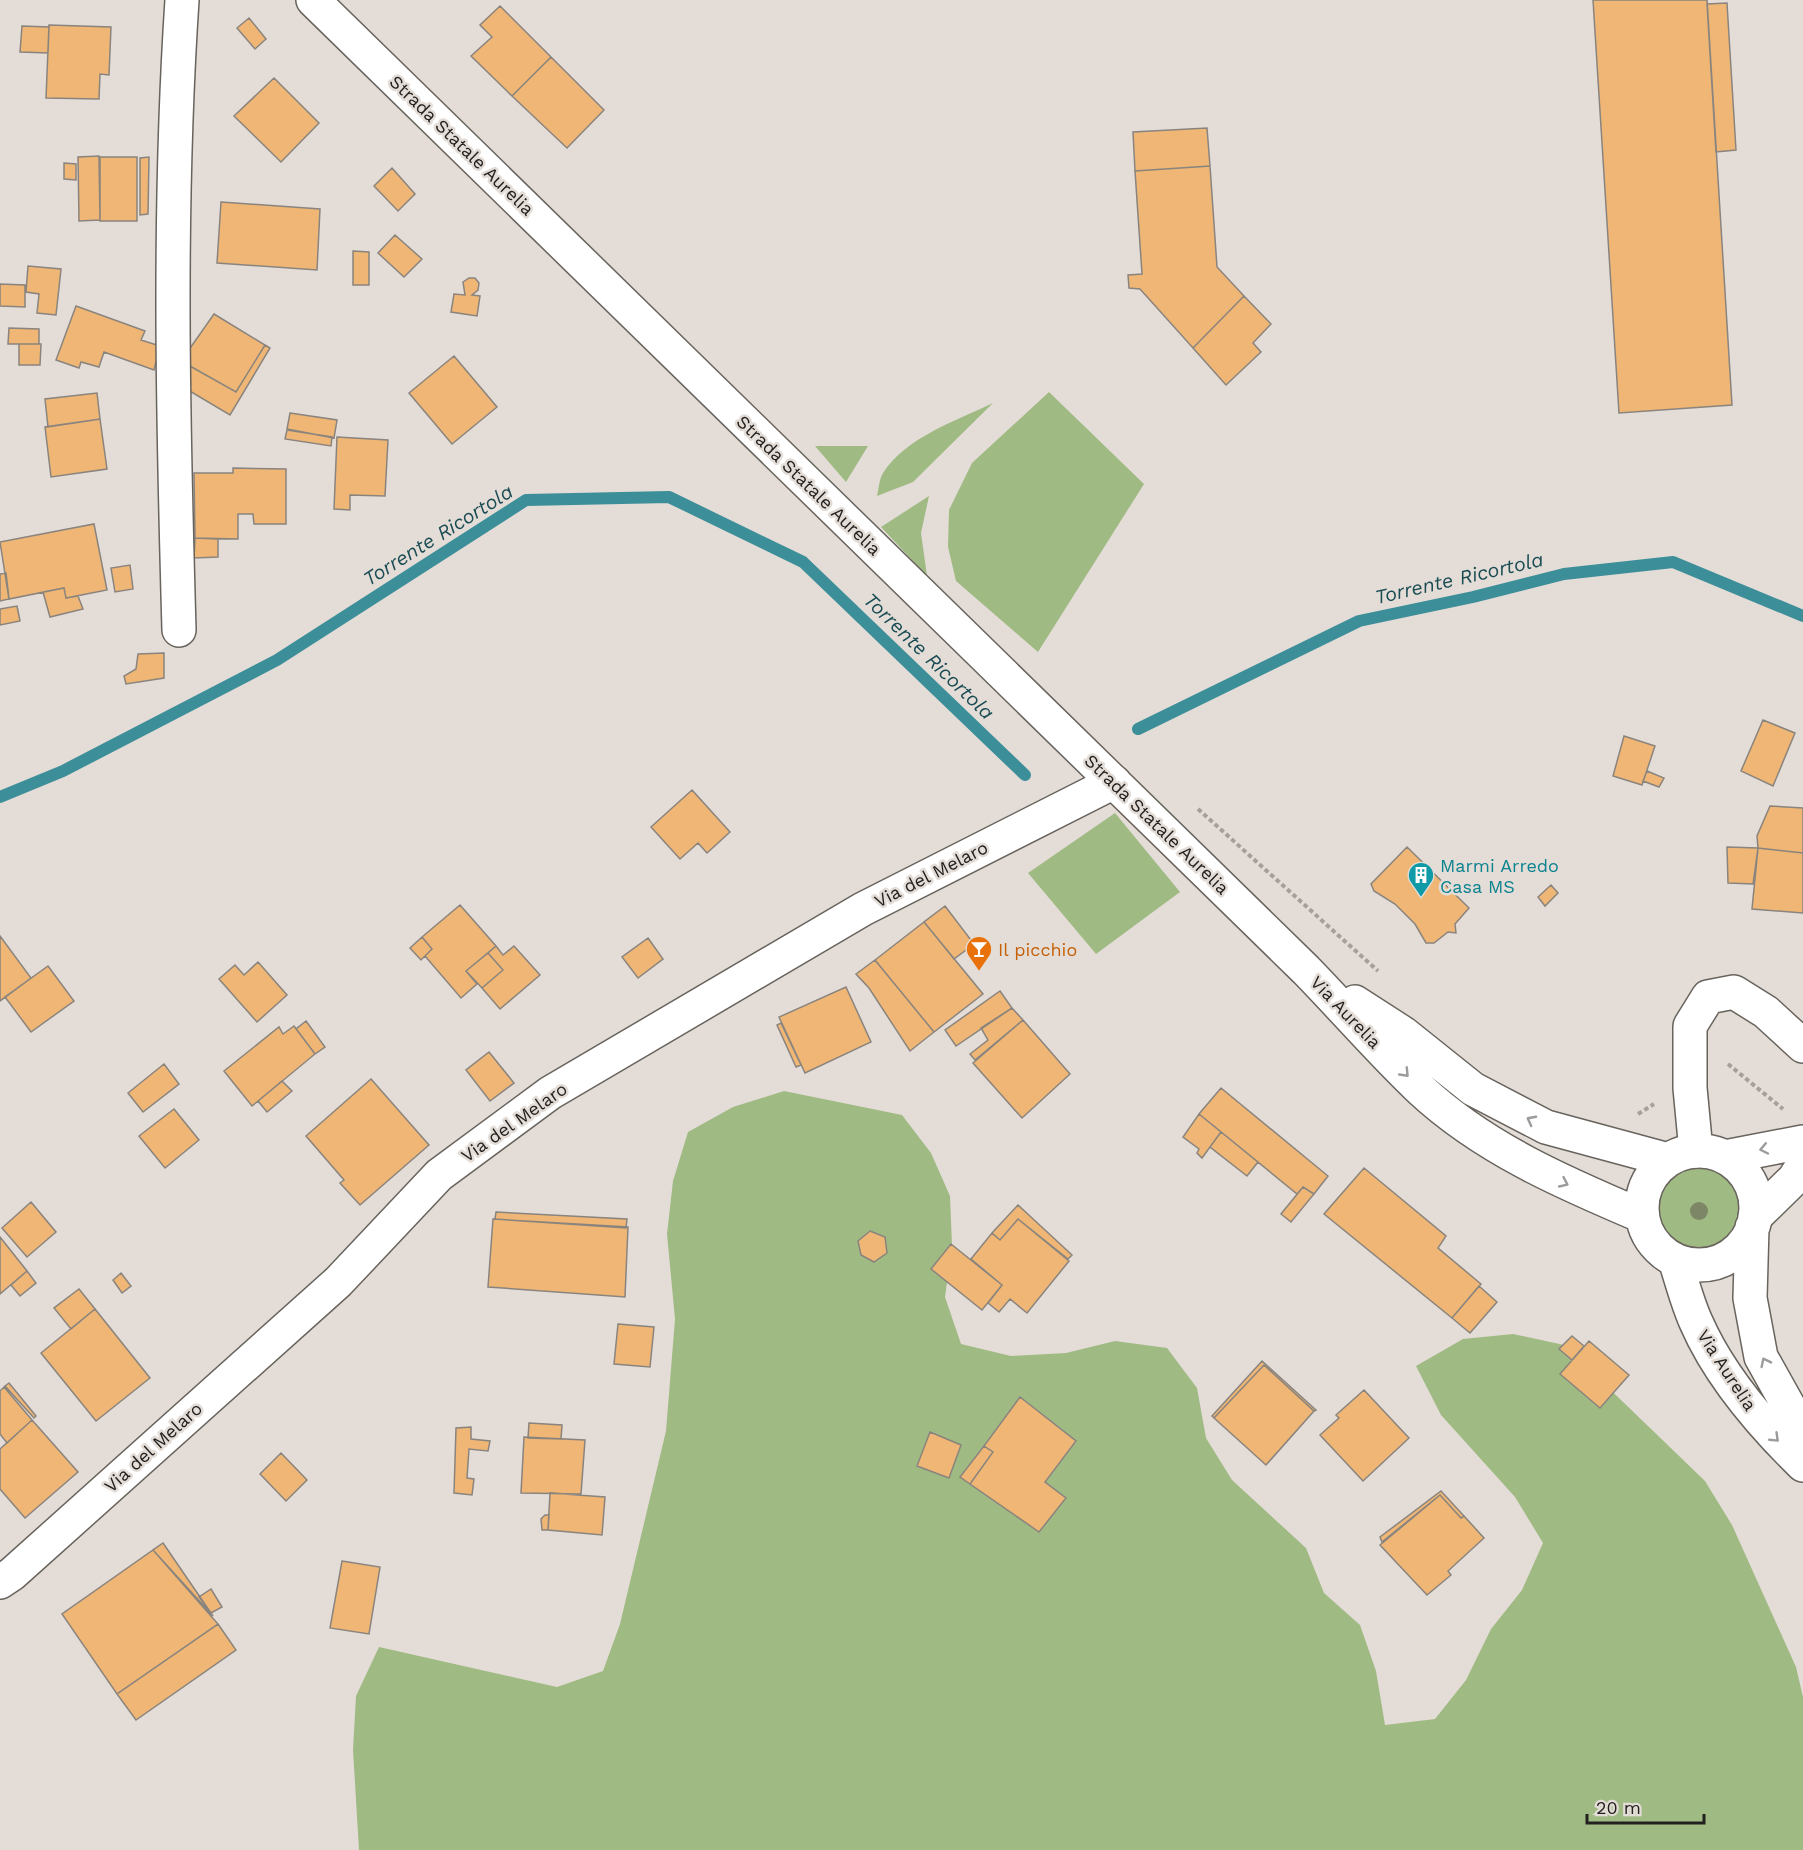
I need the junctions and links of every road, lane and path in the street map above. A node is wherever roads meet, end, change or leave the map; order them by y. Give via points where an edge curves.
1 (182, 0) edge
2 (312, 0) edge
3 (179, 630) dead end
4 (1114, 782) junction
5 (1192, 803) dead end
6 (1306, 970) junction
7 (1381, 973) dead end
8 (1803, 1046) edge
9 (1688, 1051) junction
10 (1656, 1102) dead end
11 (1785, 1111) dead end
12 (1629, 1116) dead end
13 (1803, 1142) edge
14 (1696, 1156) junction
15 (1803, 1165) edge
16 (1642, 1216) junction
17 (1754, 1222) junction
18 (1675, 1260) junction
19 (1803, 1432) edge
20 (1803, 1465) edge
21 (4, 1572) edge

1 - 3 main road via 171,357
2 - 4 main road, Strada Statale Aurelia
4 - 6 main road, Strada Statale Aurelia
4 - 21 main road, Via del Melaro via 862,909 550,1093 439,1175 338,1281
5 - 7 path
14 -> 6 main road, Via Aurelia via 1546,1127 1473,1089 1403,1034
6 -> 16 main road, Via Aurelia via 1422,1090 1485,1138 1560,1182
8 - 9 main road via 1766,1012 1734,992 1708,997 1690,1026
9 - 11 path via 1704,1045
9 - 14 main road
10 - 12 path
13 -> 14 main road
14 - 16 main road via 1655,1171 1642,1200
14 - 17 main road via 1737,1166 1752,1189
15 - 17 main road
16 - 18 main road via 1659,1249
17 - 18 main road via 1744,1243 1730,1256 1694,1265
19 -> 17 main road, Via Aurelia via 1761,1357 1750,1298
18 -> 20 main road, Via Aurelia via 1696,1322 1730,1379 1768,1431

